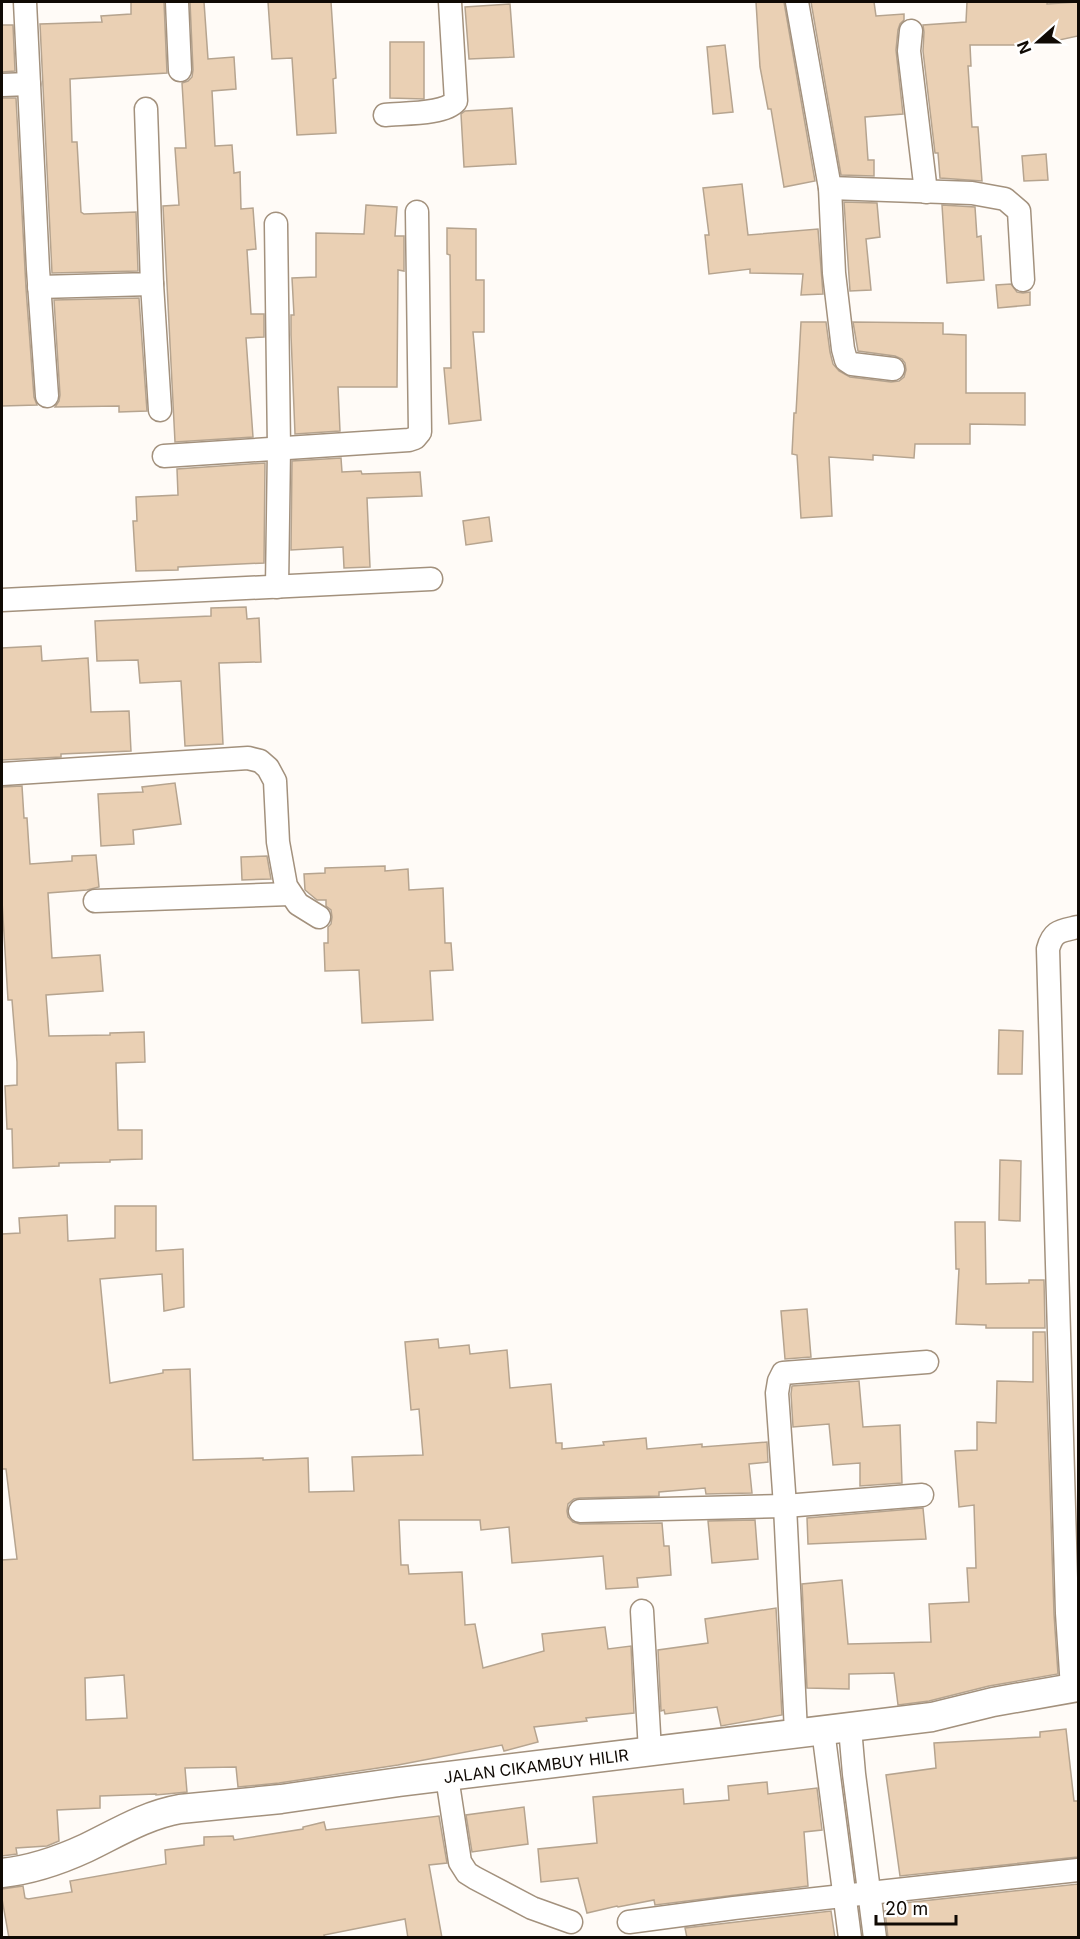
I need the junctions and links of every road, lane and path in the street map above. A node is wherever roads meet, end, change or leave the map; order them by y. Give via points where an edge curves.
1 (25, 2) edge
2 (177, 2) edge
3 (450, 2) edge
4 (797, 2) edge
5 (910, 31) dead end
6 (180, 70) dead end
7 (29, 84) junction
8 (2, 86) edge
9 (146, 109) dead end
10 (384, 115) dead end
11 (830, 188) junction
12 (926, 192) junction
13 (417, 212) dead end
14 (276, 224) dead end
15 (1023, 280) dead end
16 (152, 284) junction
17 (39, 287) junction
18 (893, 369) dead end
19 (47, 396) dead end
20 (160, 410) dead end
21 (279, 448) junction
22 (164, 456) dead end
23 (431, 579) dead end
24 (277, 588) junction
25 (2, 600) edge
26 (2, 774) edge
27 (290, 894) junction
28 (95, 901) dead end
29 (319, 916) dead end
30 (1078, 927) edge
31 (927, 1362) dead end
32 (922, 1495) dead end
33 (785, 1506) junction
34 (580, 1511) dead end
35 (642, 1611) dead end
36 (1075, 1688) edge
37 (823, 1730) junction
38 (650, 1751) junction
39 (447, 1777) junction
40 (1078, 1870) edge
41 (2, 1873) edge
42 (871, 1893) junction
43 (846, 1896) junction
44 (571, 1922) dead end
45 (629, 1922) dead end
46 (850, 1938) edge
47 (875, 1938) edge

1 - 7 street
2 - 6 street
3 - 10 street via 456,101 439,110
4 - 11 street
5 - 12 street
7 - 8 street
7 - 17 street
9 - 16 street
11 - 12 street
11 - 18 street via 834,273 846,360
12 - 15 street via 972,193 1005,199 1019,211
13 - 21 street via 420,432 409,440
14 - 21 street
16 - 17 street
16 - 20 street
17 - 19 street
21 - 22 street
21 - 24 street
23 - 24 street
24 - 25 street
26 - 27 street via 248,758 260,761 274,781 278,842
27 - 28 street
27 - 29 street via 298,904
30 - 36 street via 1059,931 1051,938 1048,949 1067,1613
31 - 33 street via 783,1373 777,1394
32 - 33 street
33 - 34 street
33 - 37 street
35 - 38 street
36 - 37 street, JALAN CIKAMBUY HILIR via 932,1717
37 - 38 street, JALAN CIKAMBUY HILIR
37 - 42 street via 854,1774
37 - 43 street
38 - 39 street, JALAN CIKAMBUY HILIR
39 - 41 street, JALAN CIKAMBUY HILIR via 169,1811 73,1854
39 - 44 street via 460,1862 467,1873 532,1908
40 - 42 street
42 - 43 street
42 - 47 street
43 - 45 street
43 - 46 street

